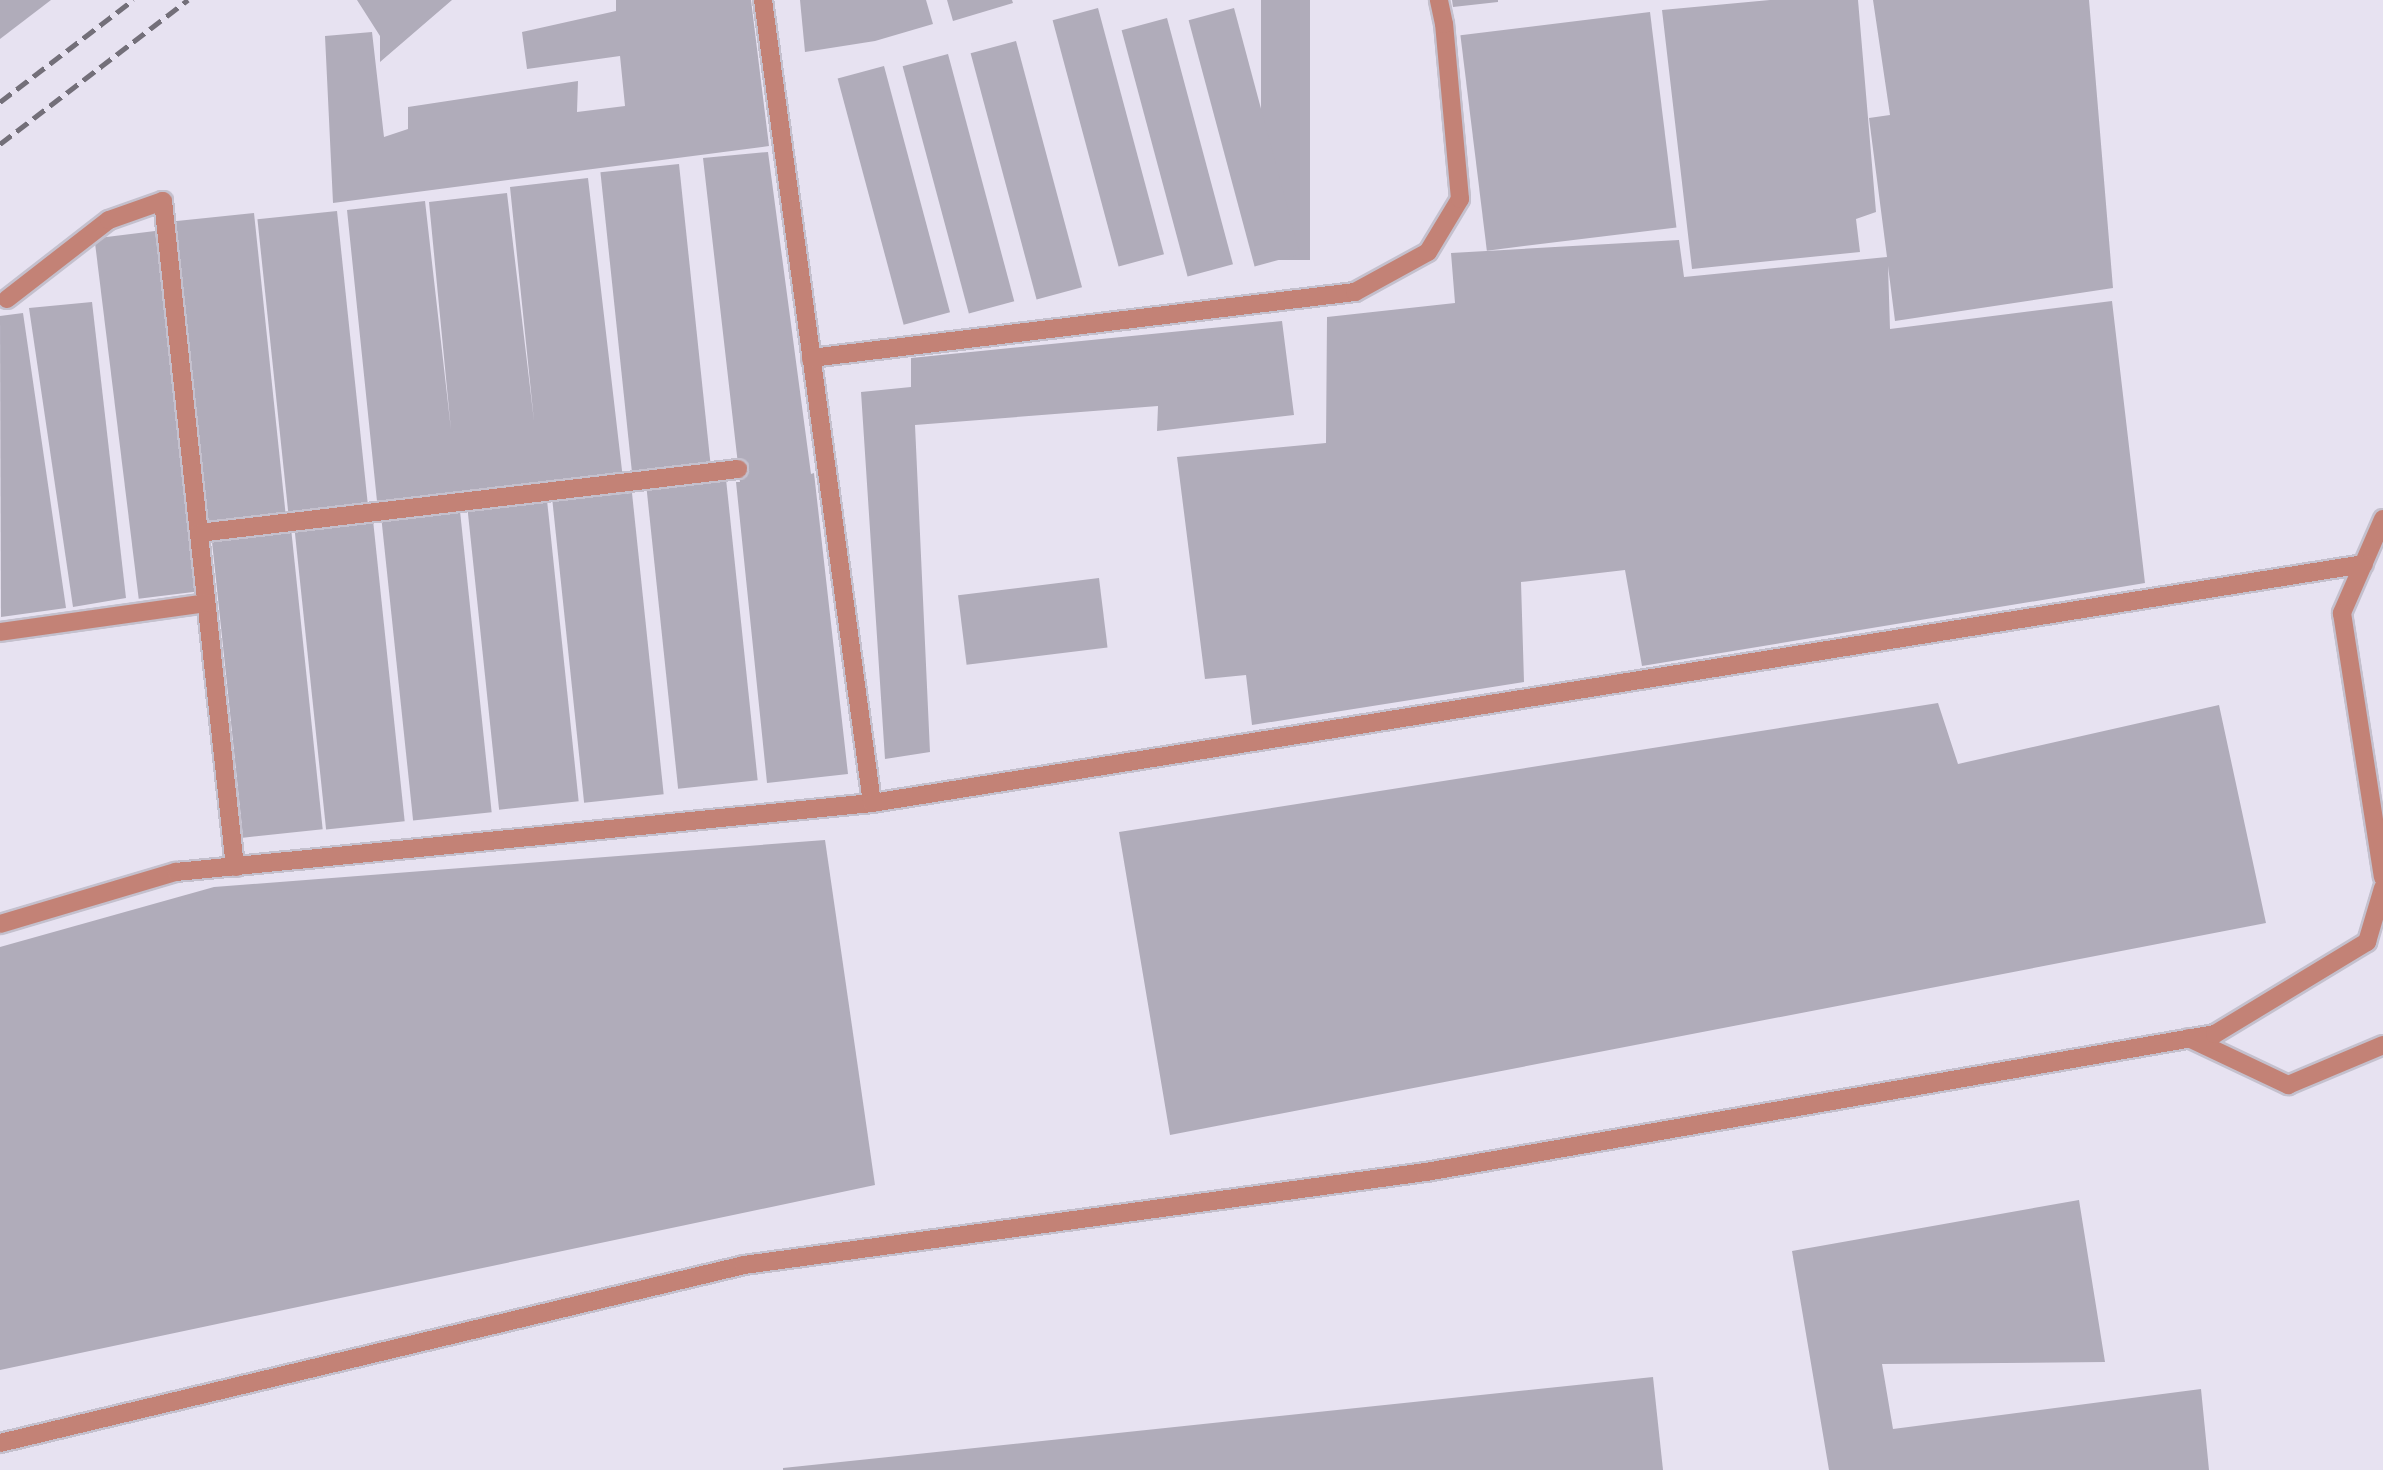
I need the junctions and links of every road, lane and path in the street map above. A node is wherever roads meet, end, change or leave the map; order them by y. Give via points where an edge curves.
1 (763, 0) edge
2 (1438, 0) edge
3 (7, 299) dead end
4 (811, 358) junction
5 (738, 469) dead end
6 (2383, 519) edge
7 (199, 533) junction
8 (2364, 564) junction
9 (206, 603) junction
10 (0, 632) edge
11 (872, 803) junction
12 (235, 867) junction
13 (2383, 877) edge
14 (2383, 888) edge
15 (0, 924) edge
16 (2189, 1038) junction
17 (2383, 1045) edge
18 (0, 1443) edge

1 - 4 street
2 - 4 street via 1460,199 1428,252 1355,292
3 - 7 street via 109,220 163,201
4 - 11 street
5 - 7 street
6 - 8 street
7 - 9 street
8 - 11 street
8 - 13 street via 2342,613
9 - 10 street
9 - 12 street
11 - 12 street
12 - 15 street via 176,872
14 - 16 street via 2367,942 2215,1034
16 - 17 street via 2288,1084
16 - 18 street via 1426,1172 744,1265

